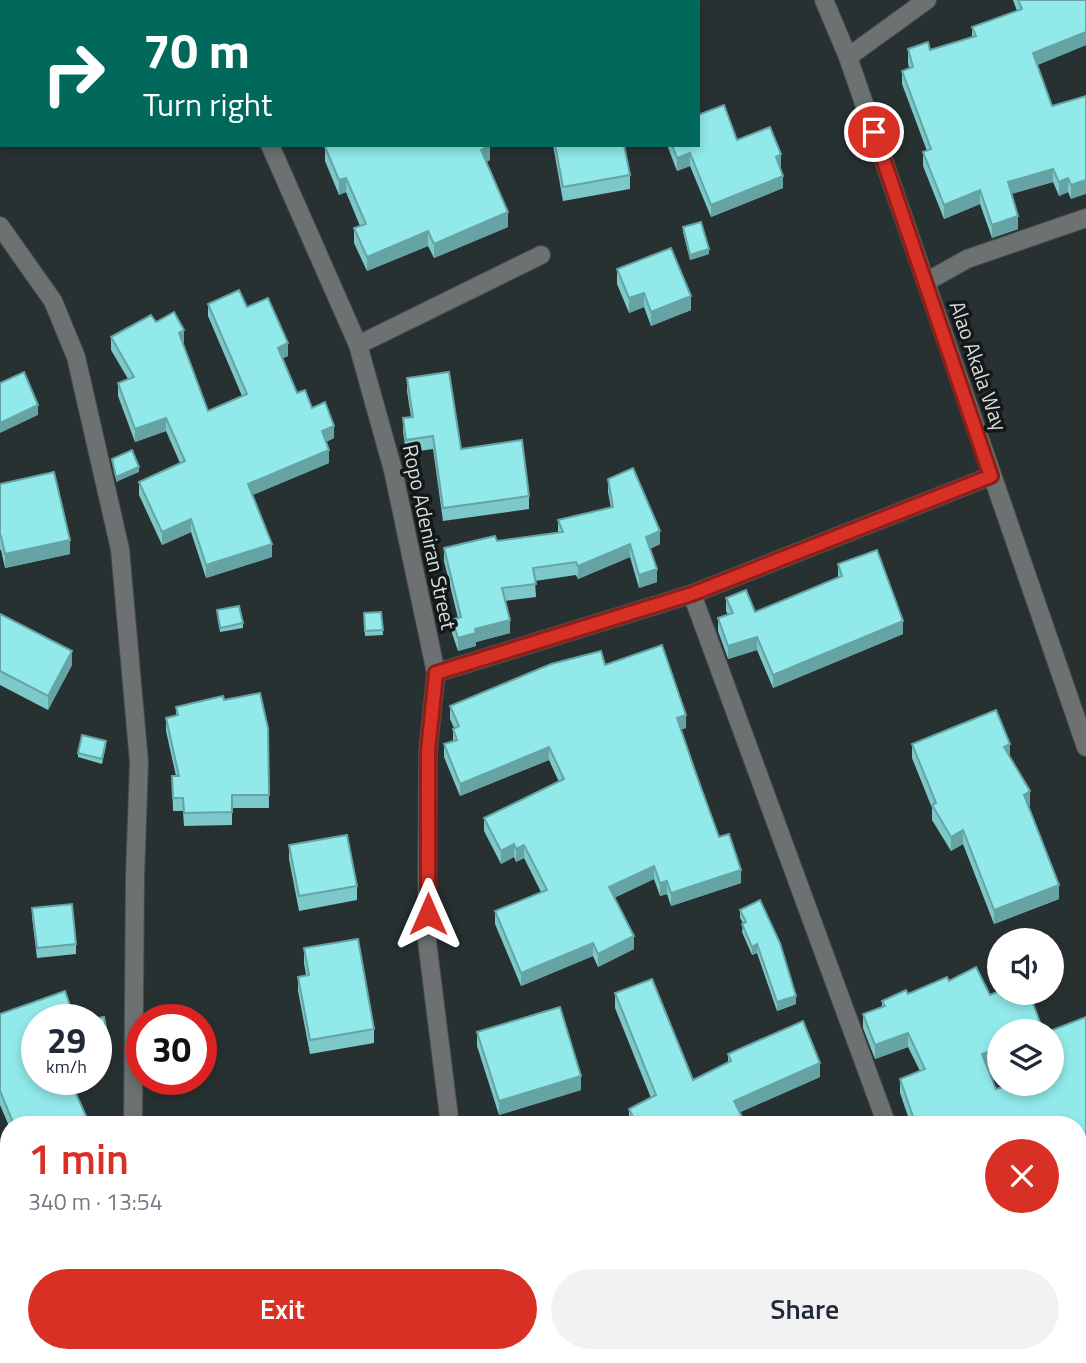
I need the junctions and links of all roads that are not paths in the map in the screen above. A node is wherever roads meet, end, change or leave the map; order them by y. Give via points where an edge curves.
1 (824, 0) edge
2 (927, 0) edge
3 (848, 57) junction
4 (271, 147) edge
5 (1086, 218) edge
6 (0, 226) edge
7 (541, 255) dead end
8 (926, 282) junction
9 (358, 345) junction
10 (991, 476) junction
11 (692, 594) junction
12 (436, 673) junction
13 (1086, 747) edge
14 (133, 1116) edge
15 (449, 1116) edge
16 (884, 1116) edge

1 - 3 street, Alao Akala Way
2 - 3 street
3 - 8 street, Alao Akala Way
4 - 9 street, Ropo Adeniran Street
5 - 8 street via 967,259
6 - 14 street via 53,301 76,357 120,549 139,762
7 - 9 street
8 - 10 street, Alao Akala Way
9 - 12 street, Ropo Adeniran Street via 393,470
10 - 11 street
10 - 13 street, Alao Akala Way
11 - 12 street
11 - 16 street
12 - 15 street, Ropo Adeniran Street via 428,751 427,942

